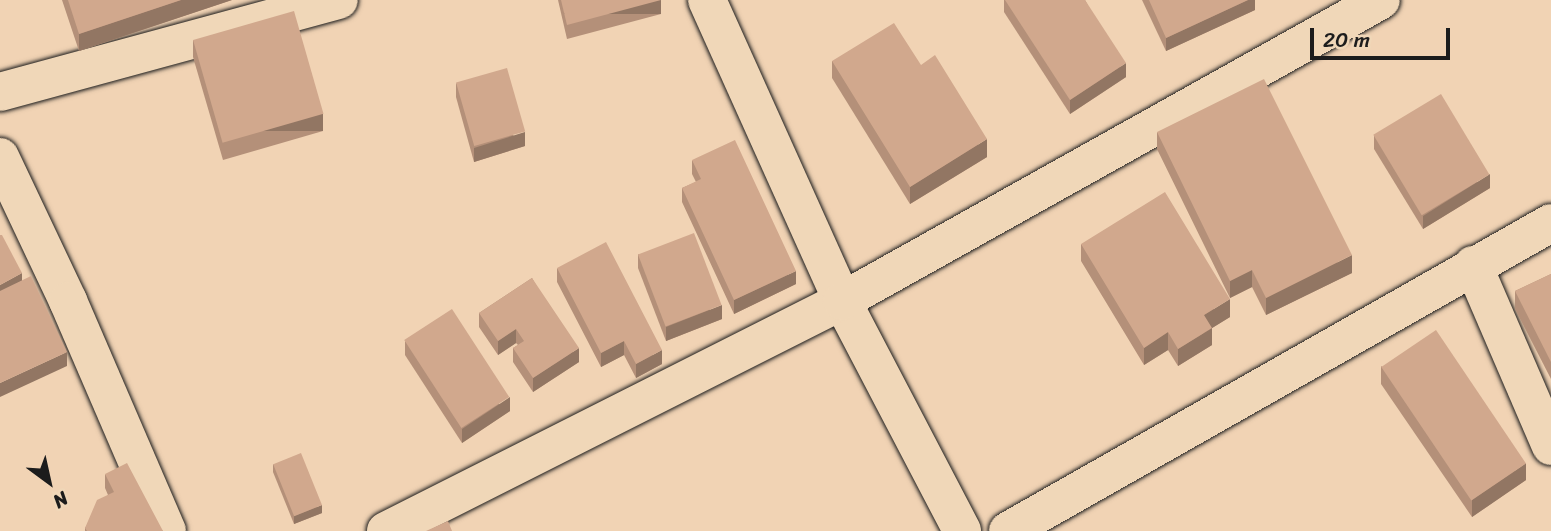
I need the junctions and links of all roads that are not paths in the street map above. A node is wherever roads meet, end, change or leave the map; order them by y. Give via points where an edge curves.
1 (706, 0) edge
2 (1381, 0) edge
3 (316, 3) edge
4 (0, 92) edge
5 (0, 157) edge
6 (1551, 223) edge
7 (1473, 265) junction
8 (842, 301) junction
9 (1551, 446) edge
10 (167, 531) edge
11 (386, 531) edge
12 (962, 531) edge
13 (1008, 531) edge

1 - 8 street
2 - 8 street
3 - 4 street
5 - 10 street
6 - 7 street
7 - 9 street
7 - 13 street
8 - 11 street
8 - 12 street

